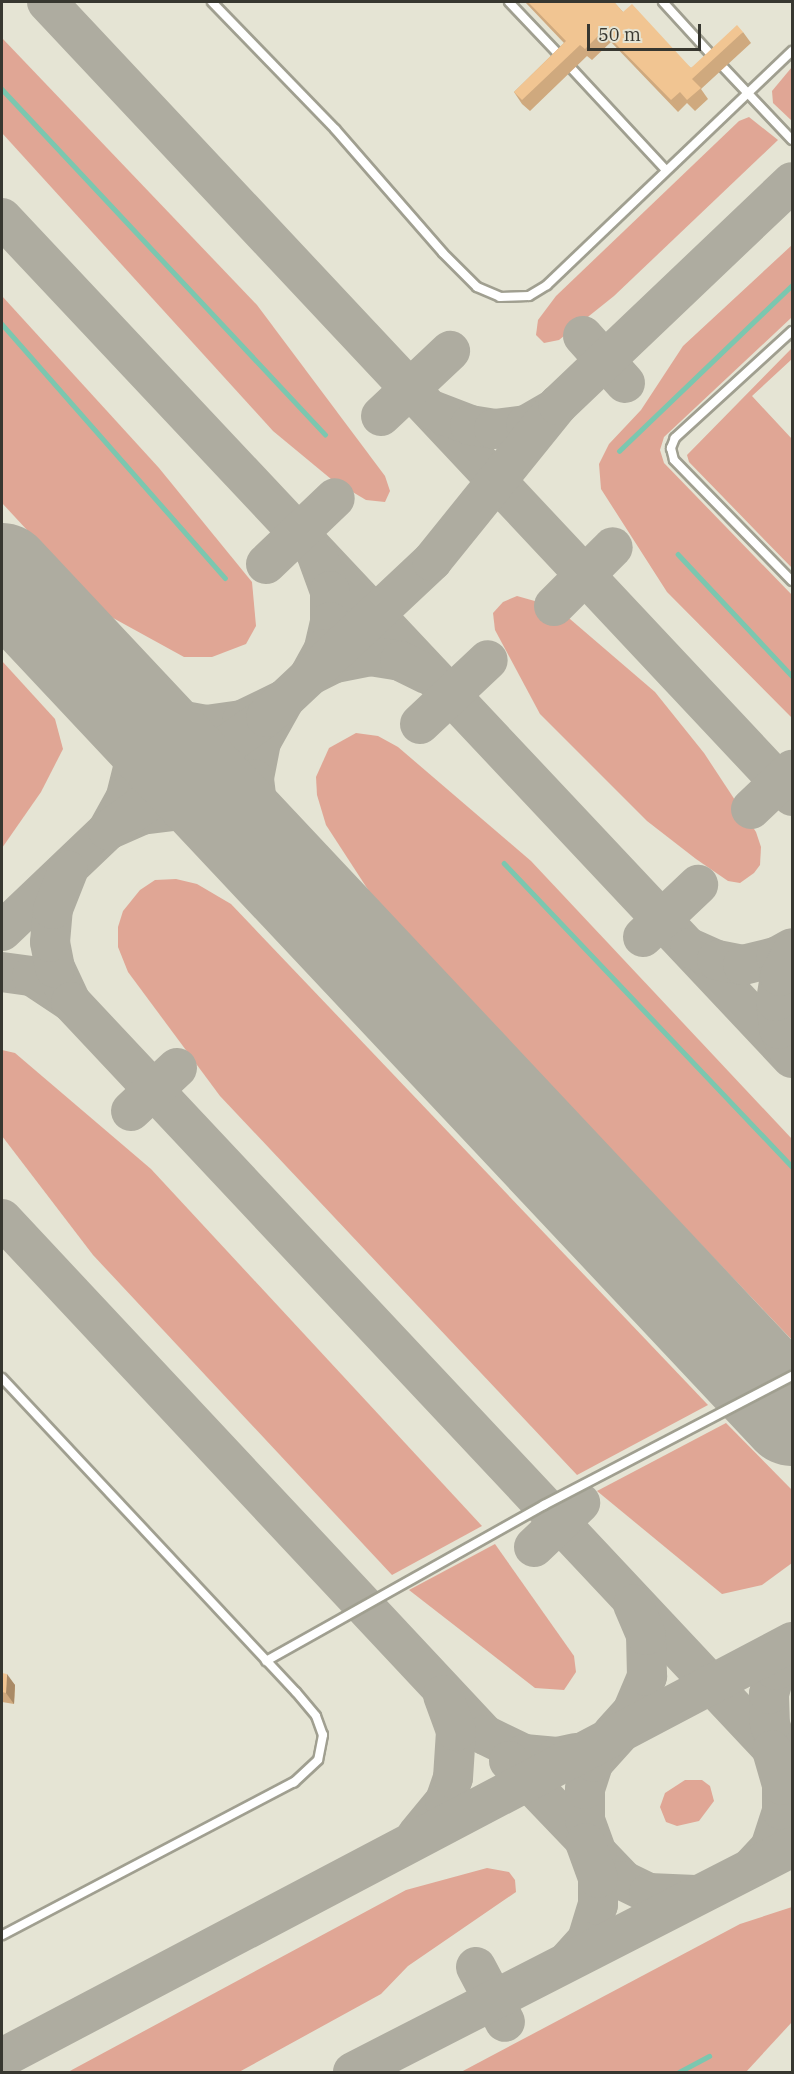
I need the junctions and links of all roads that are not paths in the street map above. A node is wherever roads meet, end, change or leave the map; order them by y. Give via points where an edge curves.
1 (212, 2) edge
2 (509, 2) edge
3 (663, 2) edge
4 (792, 51) edge
5 (565, 62) edge
6 (573, 70) dead end
7 (748, 93) junction
8 (792, 140) edge
9 (666, 170) junction
10 (792, 331) edge
11 (792, 581) edge
12 (792, 1376) edge
13 (2, 1378) edge
14 (266, 1661) junction
15 (2, 1935) edge

1 - 9 lane via 335,129 443,253 477,287 500,297 529,296 548,285
2 - 5 lane
3 - 7 lane
4 - 7 lane
6 - 9 lane
7 - 8 lane
7 - 9 lane
10 - 11 lane via 675,438 670,448 674,460
12 - 14 lane via 544,1505
13 - 14 lane
14 - 15 lane via 320,1725 321,1752 312,1768 294,1782

